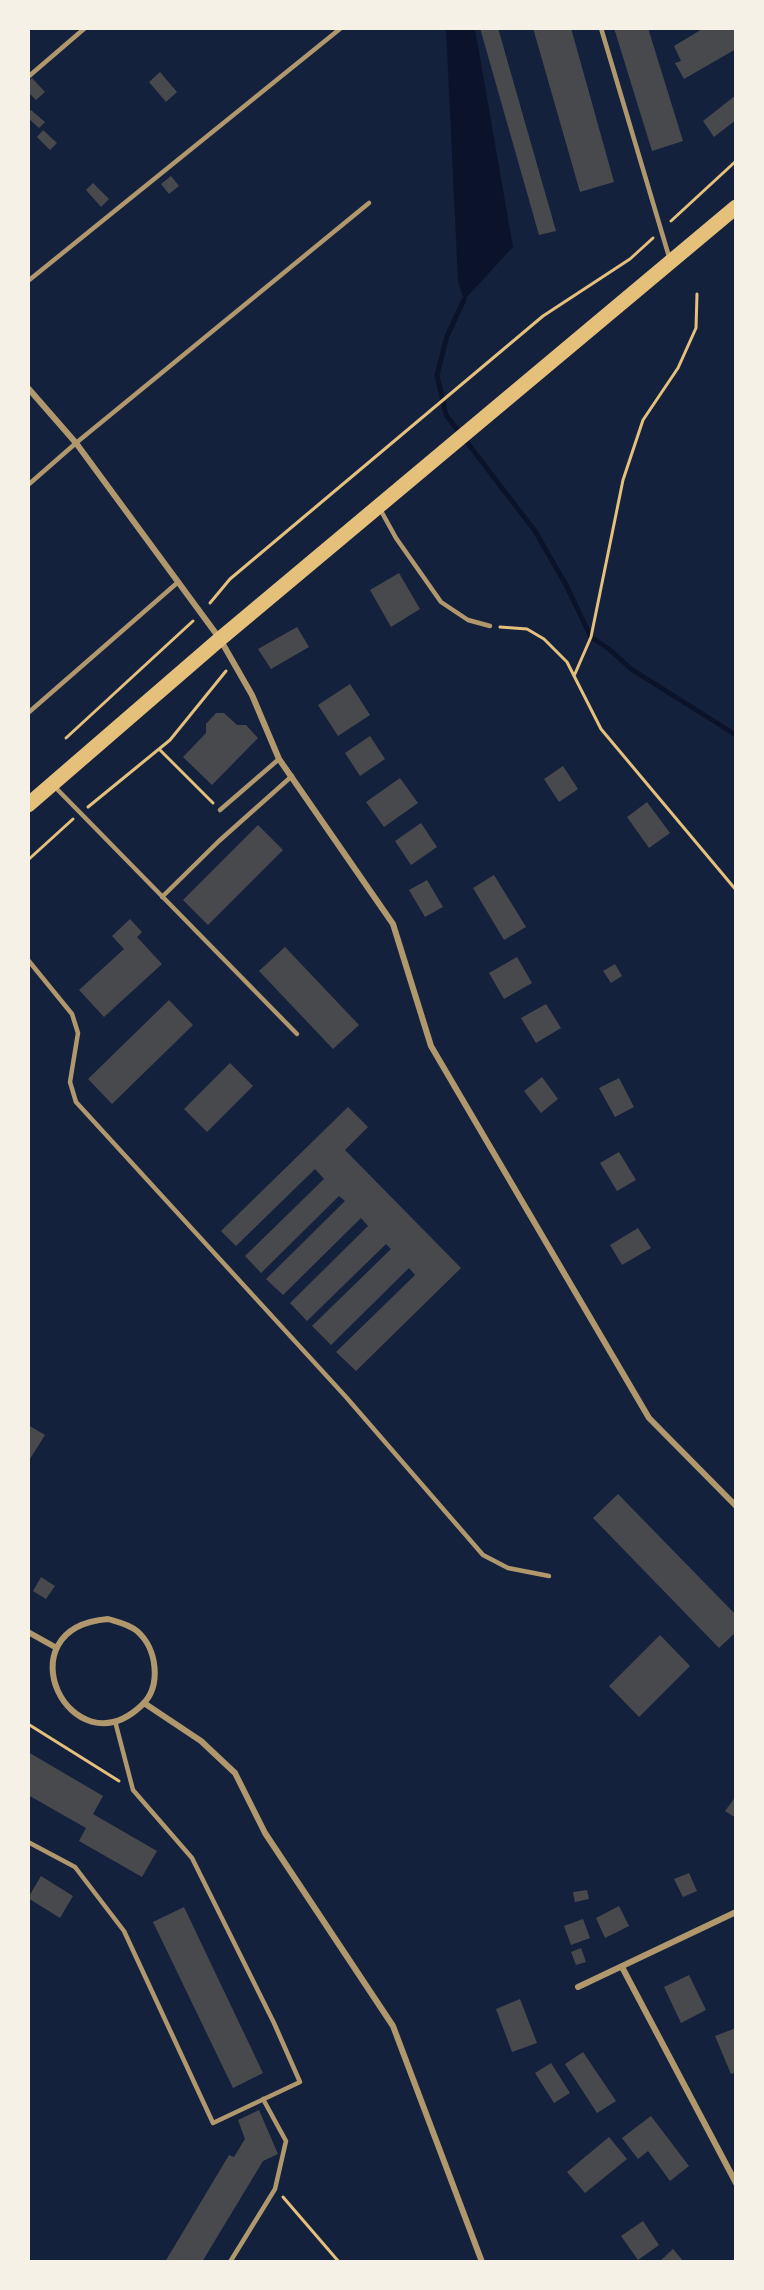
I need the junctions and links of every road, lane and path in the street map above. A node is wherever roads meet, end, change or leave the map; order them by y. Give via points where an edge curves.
1 (86, 28) edge
2 (341, 28) edge
3 (601, 28) edge
4 (28, 77) edge
5 (735, 161) edge
6 (369, 203) dead end
7 (735, 207) edge
8 (666, 226) dead end
9 (657, 234) dead end
10 (671, 262) junction
11 (28, 281) edge
12 (697, 294) dead end
13 (28, 388) edge
14 (76, 443) junction
15 (28, 485) edge
16 (378, 507) junction
17 (177, 583) junction
18 (200, 614) junction
19 (490, 626) joint
20 (220, 639) junction
21 (233, 662) junction
22 (574, 676) junction
23 (28, 713) edge
24 (66, 738) dead end
25 (159, 749) junction
26 (279, 759) junction
27 (292, 776) junction
28 (52, 784) junction
29 (28, 805) edge
30 (220, 810) joint
31 (80, 813) junction
32 (28, 860) edge
33 (735, 890) edge
34 (162, 897) junction
35 (28, 960) edge
36 (297, 1034) dead end
37 (735, 1506) edge
38 (549, 1576) dead end
39 (28, 1632) edge
40 (55, 1647) junction
41 (144, 1703) junction
42 (115, 1721) junction
43 (28, 1724) edge
44 (133, 1790) junction
45 (28, 1842) edge
46 (735, 1912) edge
47 (622, 1967) junction
48 (578, 1987) dead end
49 (263, 2099) junction
50 (735, 2183) edge
51 (275, 2188) junction
52 (230, 2262) edge
53 (339, 2262) edge
54 (482, 2262) edge

1 - 4 lane
2 - 11 lane
3 - 10 lane
5 - 8 path
6 - 14 lane
7 - 10 main road
9 - 18 path via 630,259 535,323 230,579
10 - 16 main road
12 - 22 path via 696,328 678,368 643,420 623,480 591,637
13 - 14 street
14 - 15 lane
14 - 17 street
16 - 19 lane via 441,602 468,620
16 - 20 main road
17 - 18 street
17 - 23 lane
18 - 20 street
18 - 24 path
19 - 22 path via 527,628 567,662
20 - 21 street
20 - 28 main road
21 - 25 path
21 - 26 street via 252,695
22 - 33 path via 601,729
25 - 30 path
25 - 31 path
26 - 27 street
26 - 30 lane
27 - 34 lane
27 - 37 street via 393,924 431,1046 649,1418
28 - 29 main road
28 - 31 lane
31 - 32 path
31 - 34 lane
34 - 36 lane
35 - 38 lane via 72,1014 78,1033 70,1082 76,1102 346,1397 483,1555 508,1568
39 - 40 street
40 - 41 street via 71,1631 92,1620 124,1623 138,1632 150,1648 155,1665
40 - 42 street via 53,1684 64,1704 85,1719
41 - 42 street
41 - 54 street via 201,1740 235,1773 265,1833 393,2026
42 - 44 lane
43 - 44 path
44 - 49 lane via 192,1858 300,2082
45 - 49 lane via 75,1867 124,1932 213,2123
46 - 47 street
47 - 48 street
47 - 50 street
49 - 51 lane via 286,2140
51 - 52 lane
51 - 53 path

